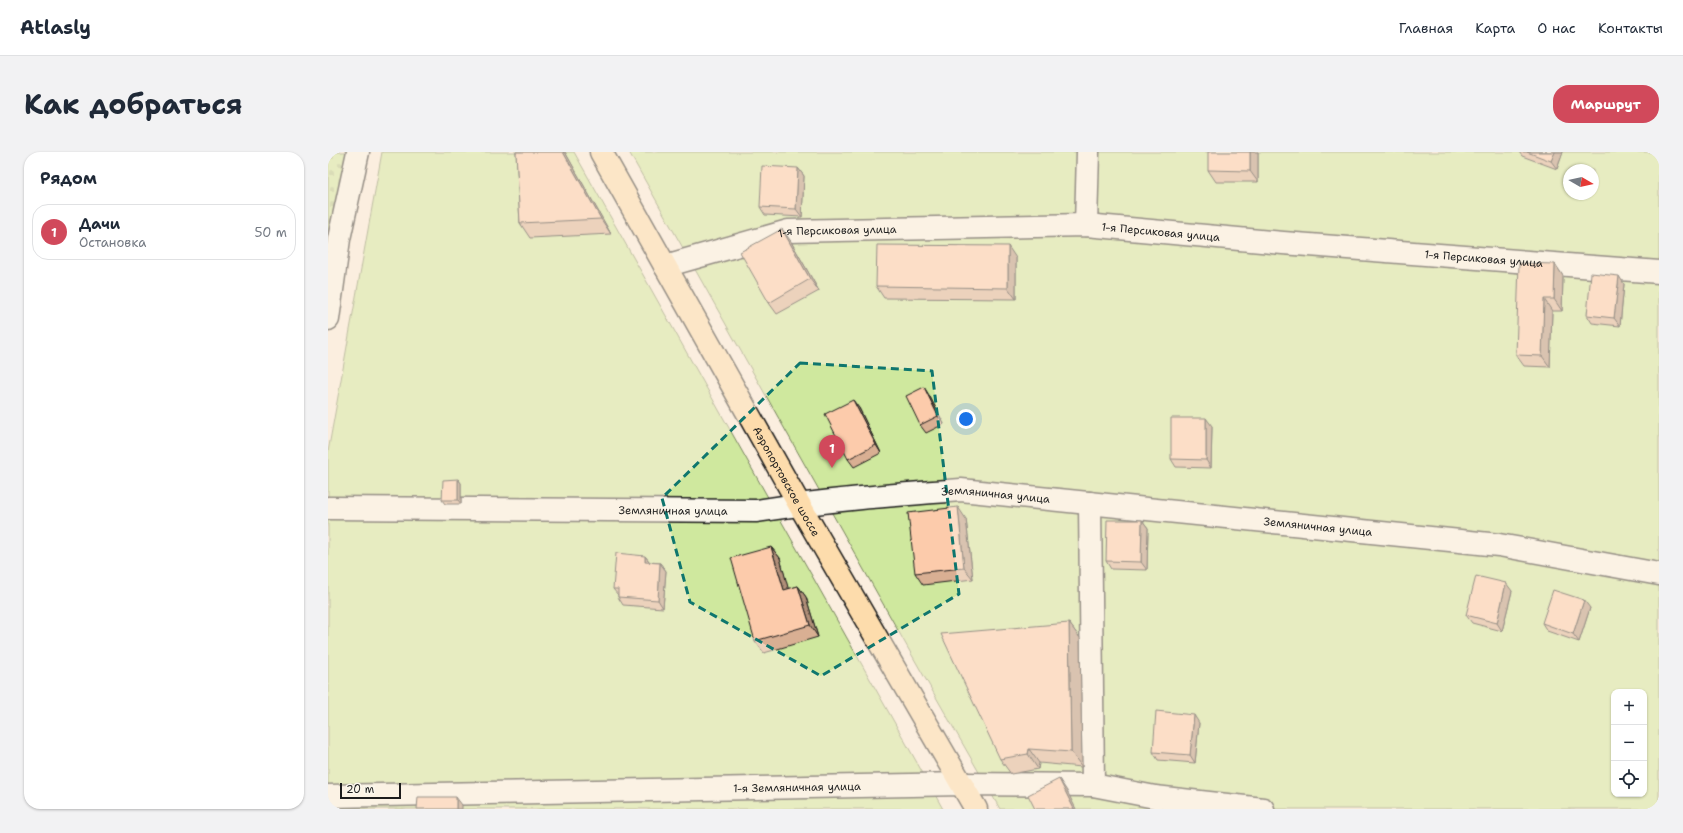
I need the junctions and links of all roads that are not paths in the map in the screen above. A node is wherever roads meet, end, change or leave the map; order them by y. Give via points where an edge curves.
1 (358, 152) edge
2 (601, 152) edge
3 (1088, 152) edge
4 (1086, 225) junction
5 (665, 266) junction
6 (1659, 272) edge
7 (328, 318) edge
8 (1090, 503) junction
9 (799, 504) junction
10 (328, 508) edge
11 (1659, 574) edge
12 (962, 784) junction
13 (1093, 785) junction
14 (328, 796) edge
15 (976, 809) edge
16 (1263, 809) edge

1 - 7 street via 339,239
2 - 5 main road, Аэропортовское шоссе
3 - 4 street
4 - 5 street, 1-я Персиковая улица via 788,231
4 - 6 street, 1-я Персиковая улица
5 - 9 main road, Аэропортовское шоссе
8 - 9 street, Земляничная улица via 961,490
8 - 11 street, Земляничная улица via 1499,545
8 - 13 street
9 - 10 street, Земляничная улица via 757,511
9 - 12 main road, Аэропортовское шоссе
12 - 13 street, 1-я Земляничная улица
12 - 14 street, 1-я Земляничная улица
12 - 15 main road, Аэропортовское шоссе
13 - 16 street, 1-я Земляничная улица via 1155,797

